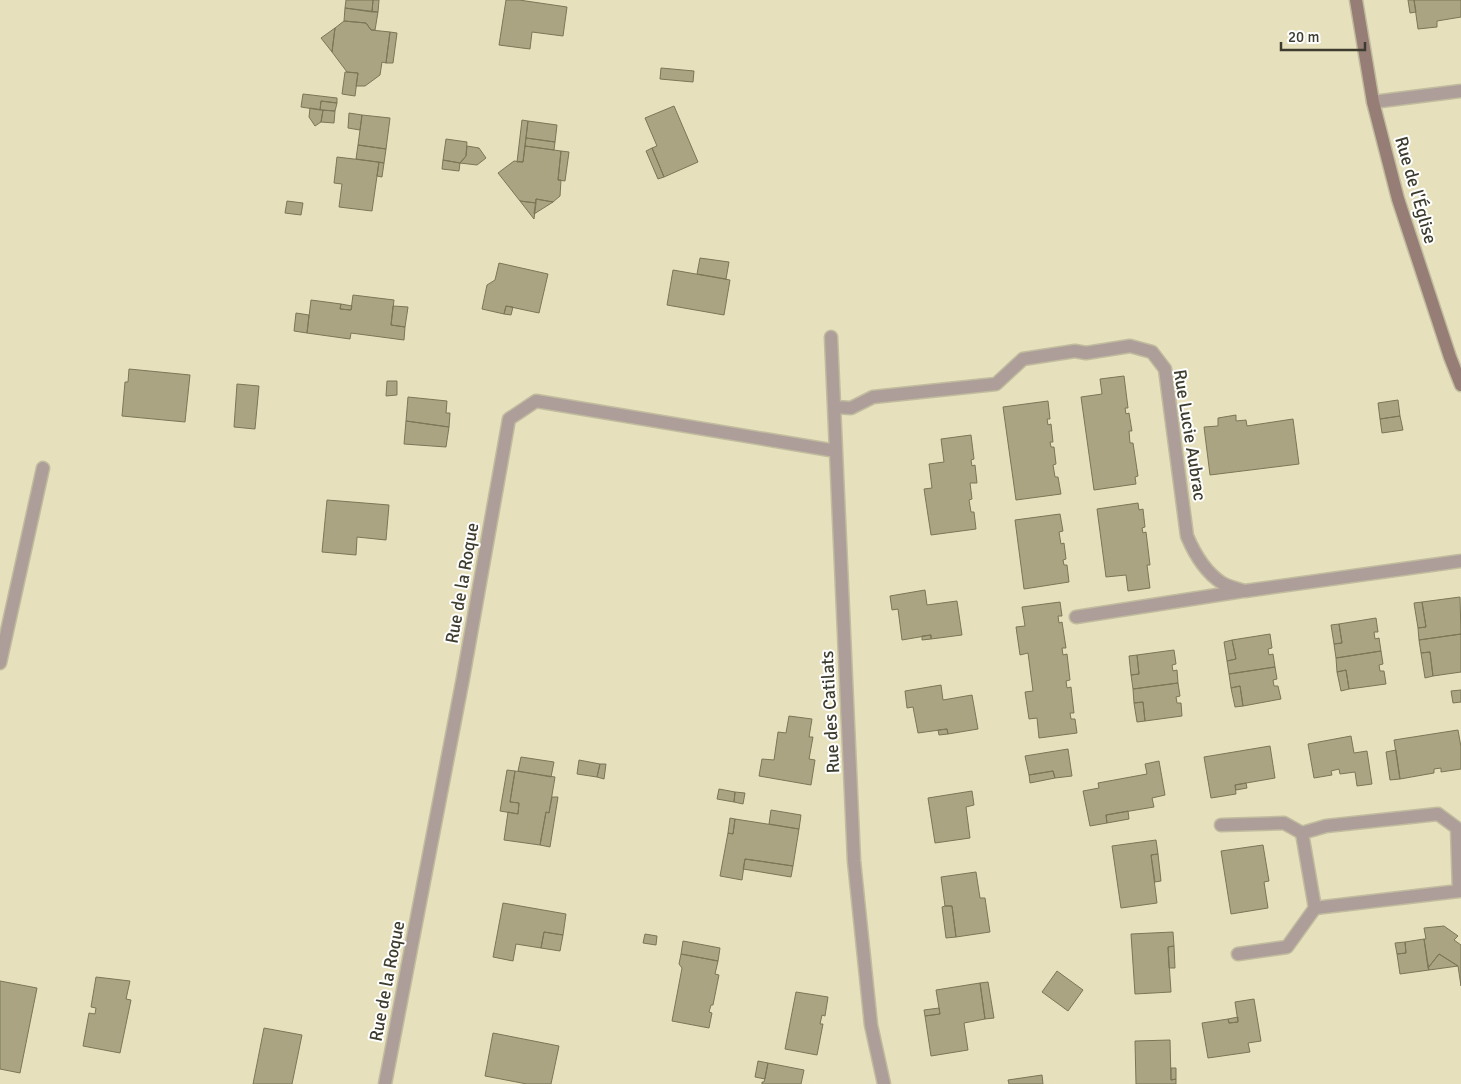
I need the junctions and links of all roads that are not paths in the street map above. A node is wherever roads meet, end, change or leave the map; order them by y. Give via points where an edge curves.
1 (1356, 0) edge
2 (1461, 91) edge
3 (1372, 102) junction
4 (831, 337) dead end
5 (1461, 385) edge
6 (834, 407) junction
7 (836, 451) junction
8 (43, 468) dead end
9 (1461, 561) edge
10 (1245, 591) junction
11 (1076, 617) dead end
12 (0, 663) edge
13 (1220, 825) dead end
14 (1459, 827) edge
15 (1302, 833) junction
16 (1315, 908) junction
17 (1238, 954) dead end
18 (385, 1084) edge
19 (884, 1084) edge

1 - 3 main road, Rue de l'Église
2 - 3 street
3 - 5 main road, Rue de l'Église via 1398,199
4 - 6 street, Rue des Catilats
6 - 7 street, Rue des Catilats
6 - 10 street, Rue Lucie Aubrac via 851,408 873,397 996,384 1023,359 1130,346 1152,352 1165,369 1187,536 1194,554 1204,568 1223,584
7 - 18 street, Rue de la Roque via 536,401 509,419
7 - 19 street, Rue des Catilats via 854,861 871,1025
8 - 12 street
9 - 10 street, Rue Lucie Aubrac
10 - 11 street, Rue Lucie Aubrac
13 - 15 street via 1284,822
14 - 15 street via 1438,814 1326,826
14 - 16 street via 1459,891
15 - 16 street
16 - 17 street via 1287,947

